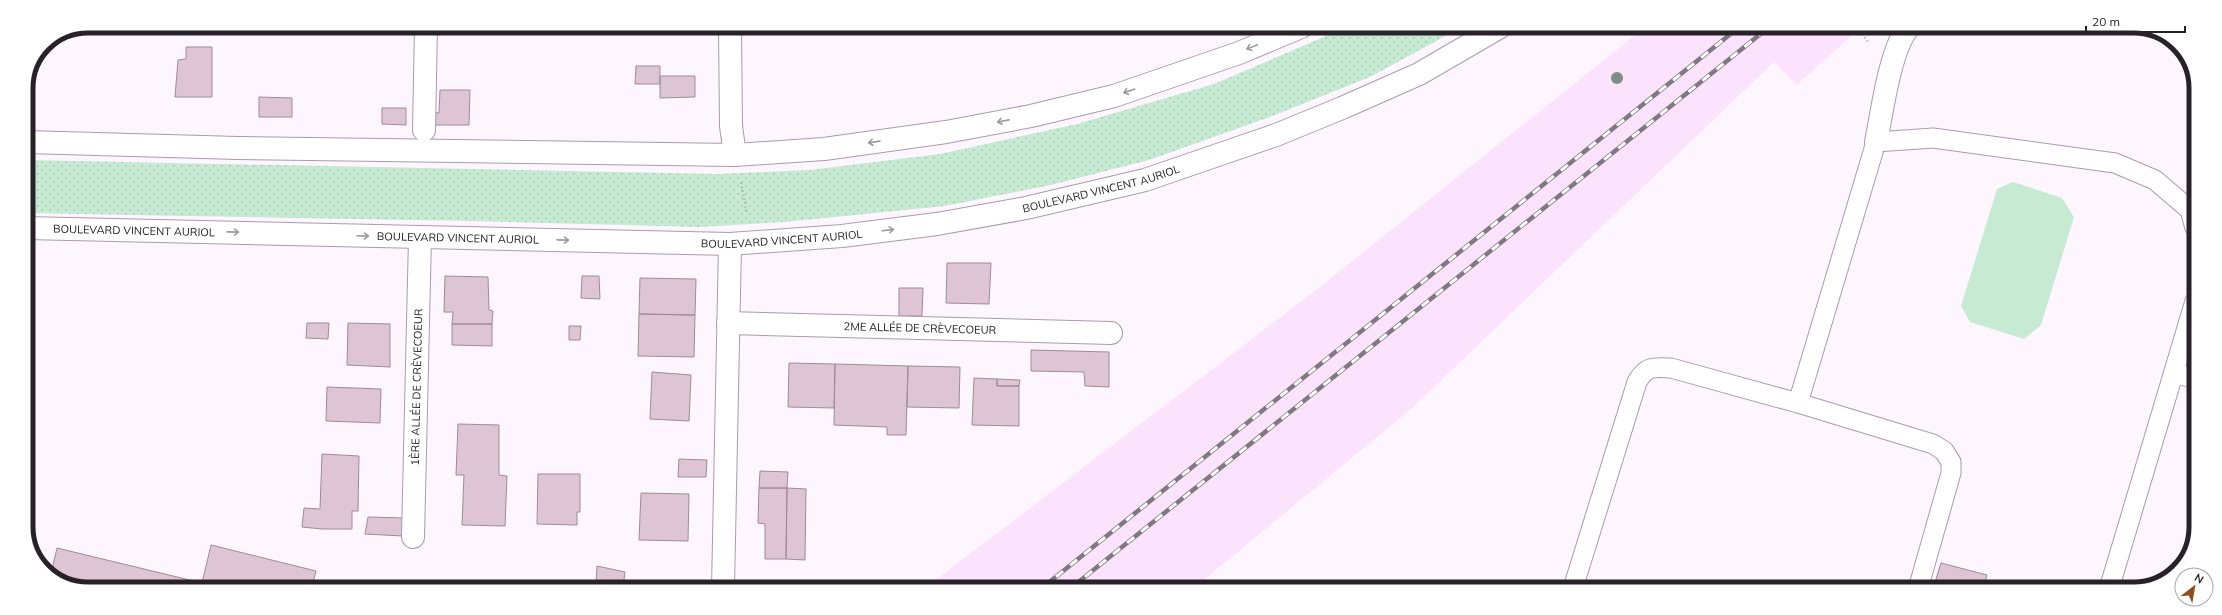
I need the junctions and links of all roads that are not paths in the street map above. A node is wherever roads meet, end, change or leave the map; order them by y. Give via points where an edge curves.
1 (426, 33) edge
2 (730, 33) edge
3 (1286, 33) edge
4 (1490, 33) edge
5 (1904, 33) edge
6 (424, 130) dead end
7 (33, 142) edge
8 (1876, 142) junction
9 (736, 155) junction
10 (2189, 211) edge
11 (33, 228) edge
12 (420, 237) junction
13 (730, 244) junction
14 (728, 322) junction
15 (2189, 322) edge
16 (1111, 333) dead end
17 (2174, 373) junction
18 (2189, 377) edge
19 (1798, 403) junction
20 (414, 537) dead end
21 (723, 582) edge
22 (1575, 582) edge
23 (1920, 582) edge
24 (2111, 582) edge

1 - 6 main road
2 - 9 main road via 731,126
3 -> 9 main road via 1114,96 1030,116 946,132 824,149
13 -> 4 main road, BOULEVARD VINCENT AURIOL via 842,236 936,224 1026,208 1145,180 1276,135 1342,108 1419,74
5 - 8 main road via 1895,55
7 - 9 main road
8 - 10 lane via 1933,138 2115,163 2155,180
8 - 19 lane
11 -> 12 main road, BOULEVARD VINCENT AURIOL
12 -> 13 main road, BOULEVARD VINCENT AURIOL
12 - 20 main road, 1ÈRE ALLÉE DE CRÈVECOEUR
13 - 14 main road
14 - 16 main road, 2ME ALLÉE DE CRÈVECOEUR
14 - 21 main road
15 - 17 lane
17 - 18 lane
17 - 24 lane
19 - 22 lane via 1671,368 1654,367 1643,371 1637,382
19 - 23 lane via 1916,438 1944,451 1951,462 1951,473

